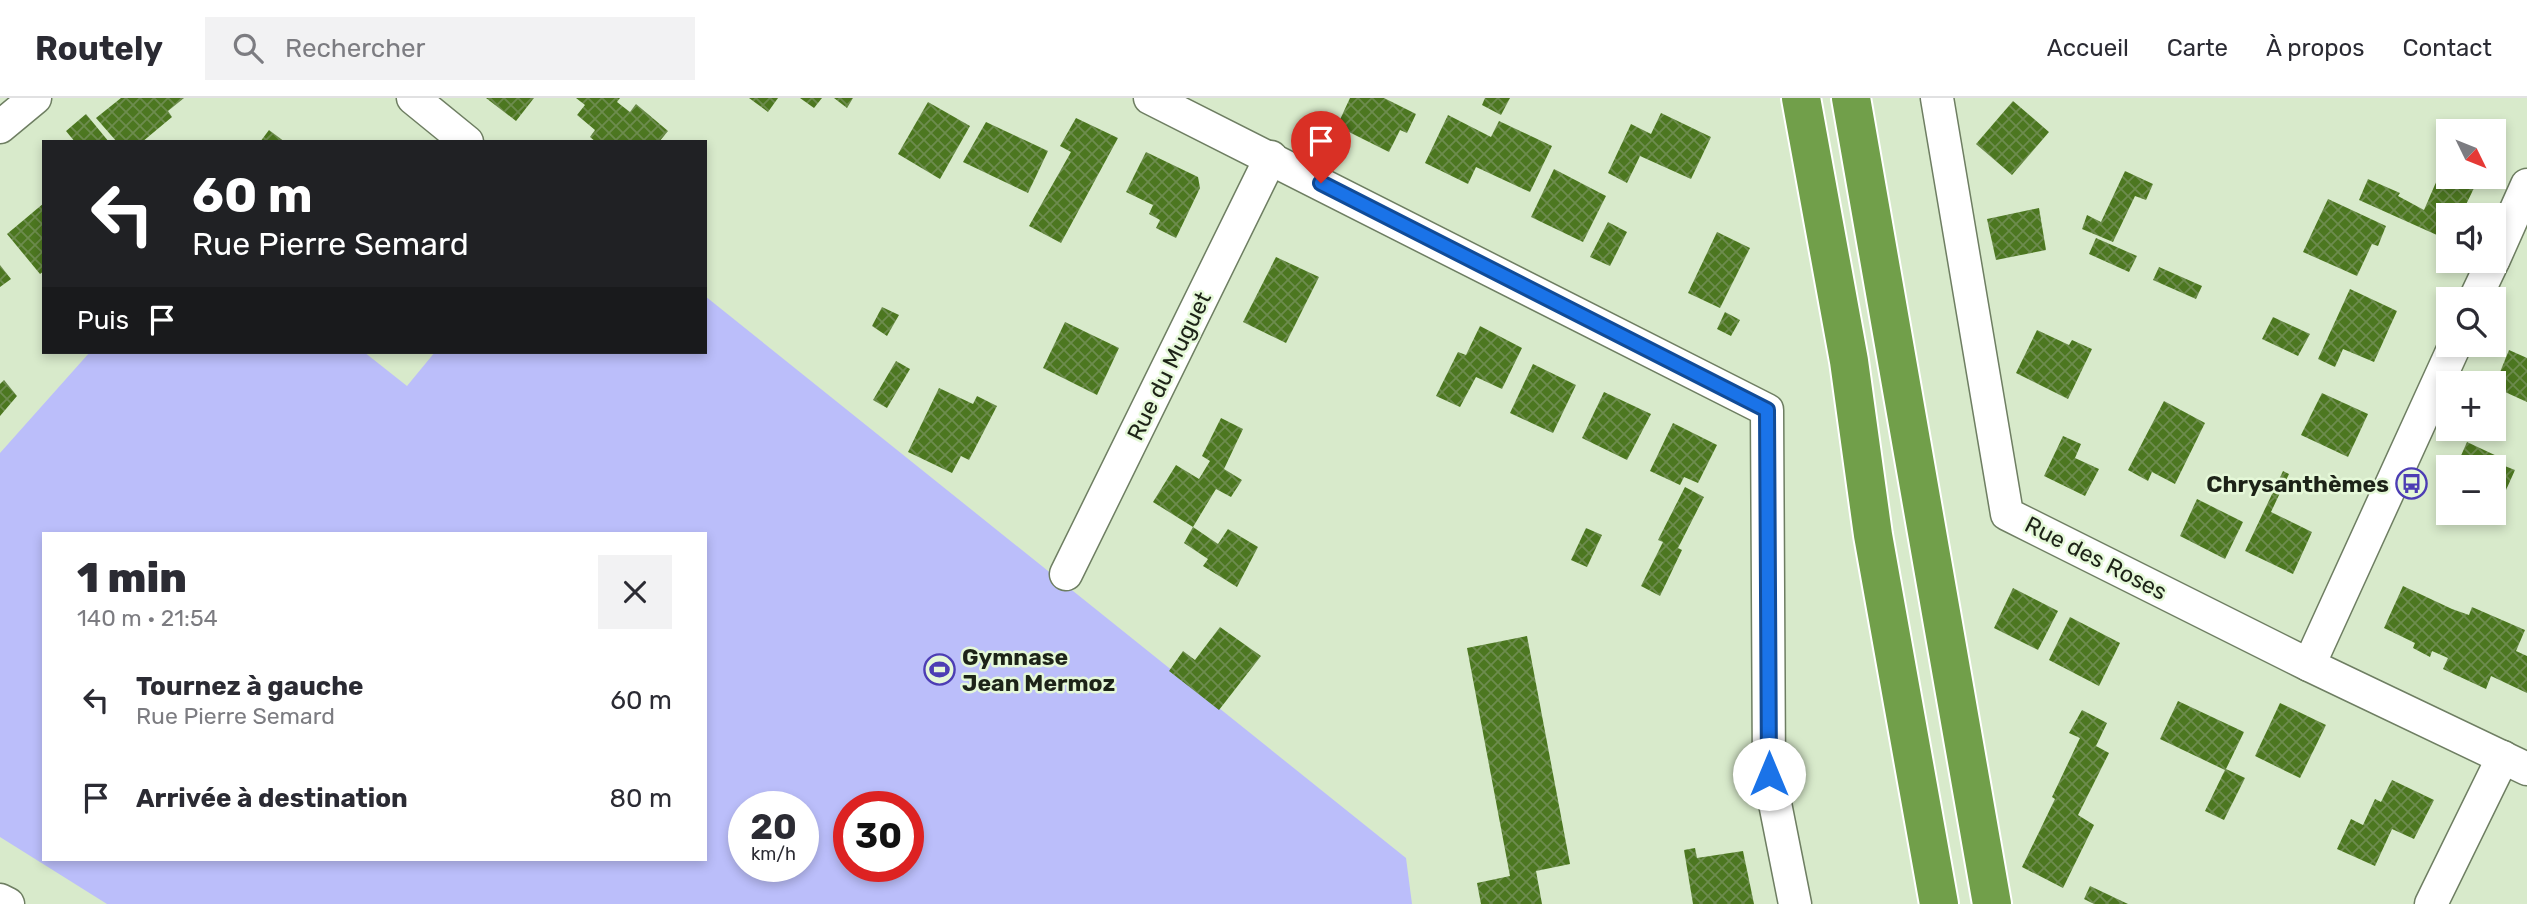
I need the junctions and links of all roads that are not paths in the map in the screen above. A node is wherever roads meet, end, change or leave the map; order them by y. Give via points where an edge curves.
1 (35, 98) edge
2 (413, 98) edge
3 (1150, 98) edge
4 (1801, 98) edge
5 (1851, 98) edge
6 (1937, 98) edge
7 (0, 127) edge
8 (465, 140) edge
9 (1271, 158) junction
10 (2527, 185) edge
11 (2506, 231) edge
12 (2450, 357) edge
13 (1066, 574) dead end
14 (2309, 665) junction
15 (2515, 763) edge
16 (0, 900) edge
17 (8, 904) edge
18 (1795, 904) edge
19 (1939, 904) edge
20 (1992, 904) edge
21 (2431, 904) edge

1 - 7 street
2 - 8 street
3 - 9 street
4 - 19 highway
5 - 20 highway
6 - 14 street, Rue des Roses via 2007,514
9 - 13 street, Rue du Muguet
9 - 18 street via 1767,410 1769,774
10 - 11 street
12 - 14 street
14 - 15 street, Rue des Roses
15 - 21 street
16 - 17 street

